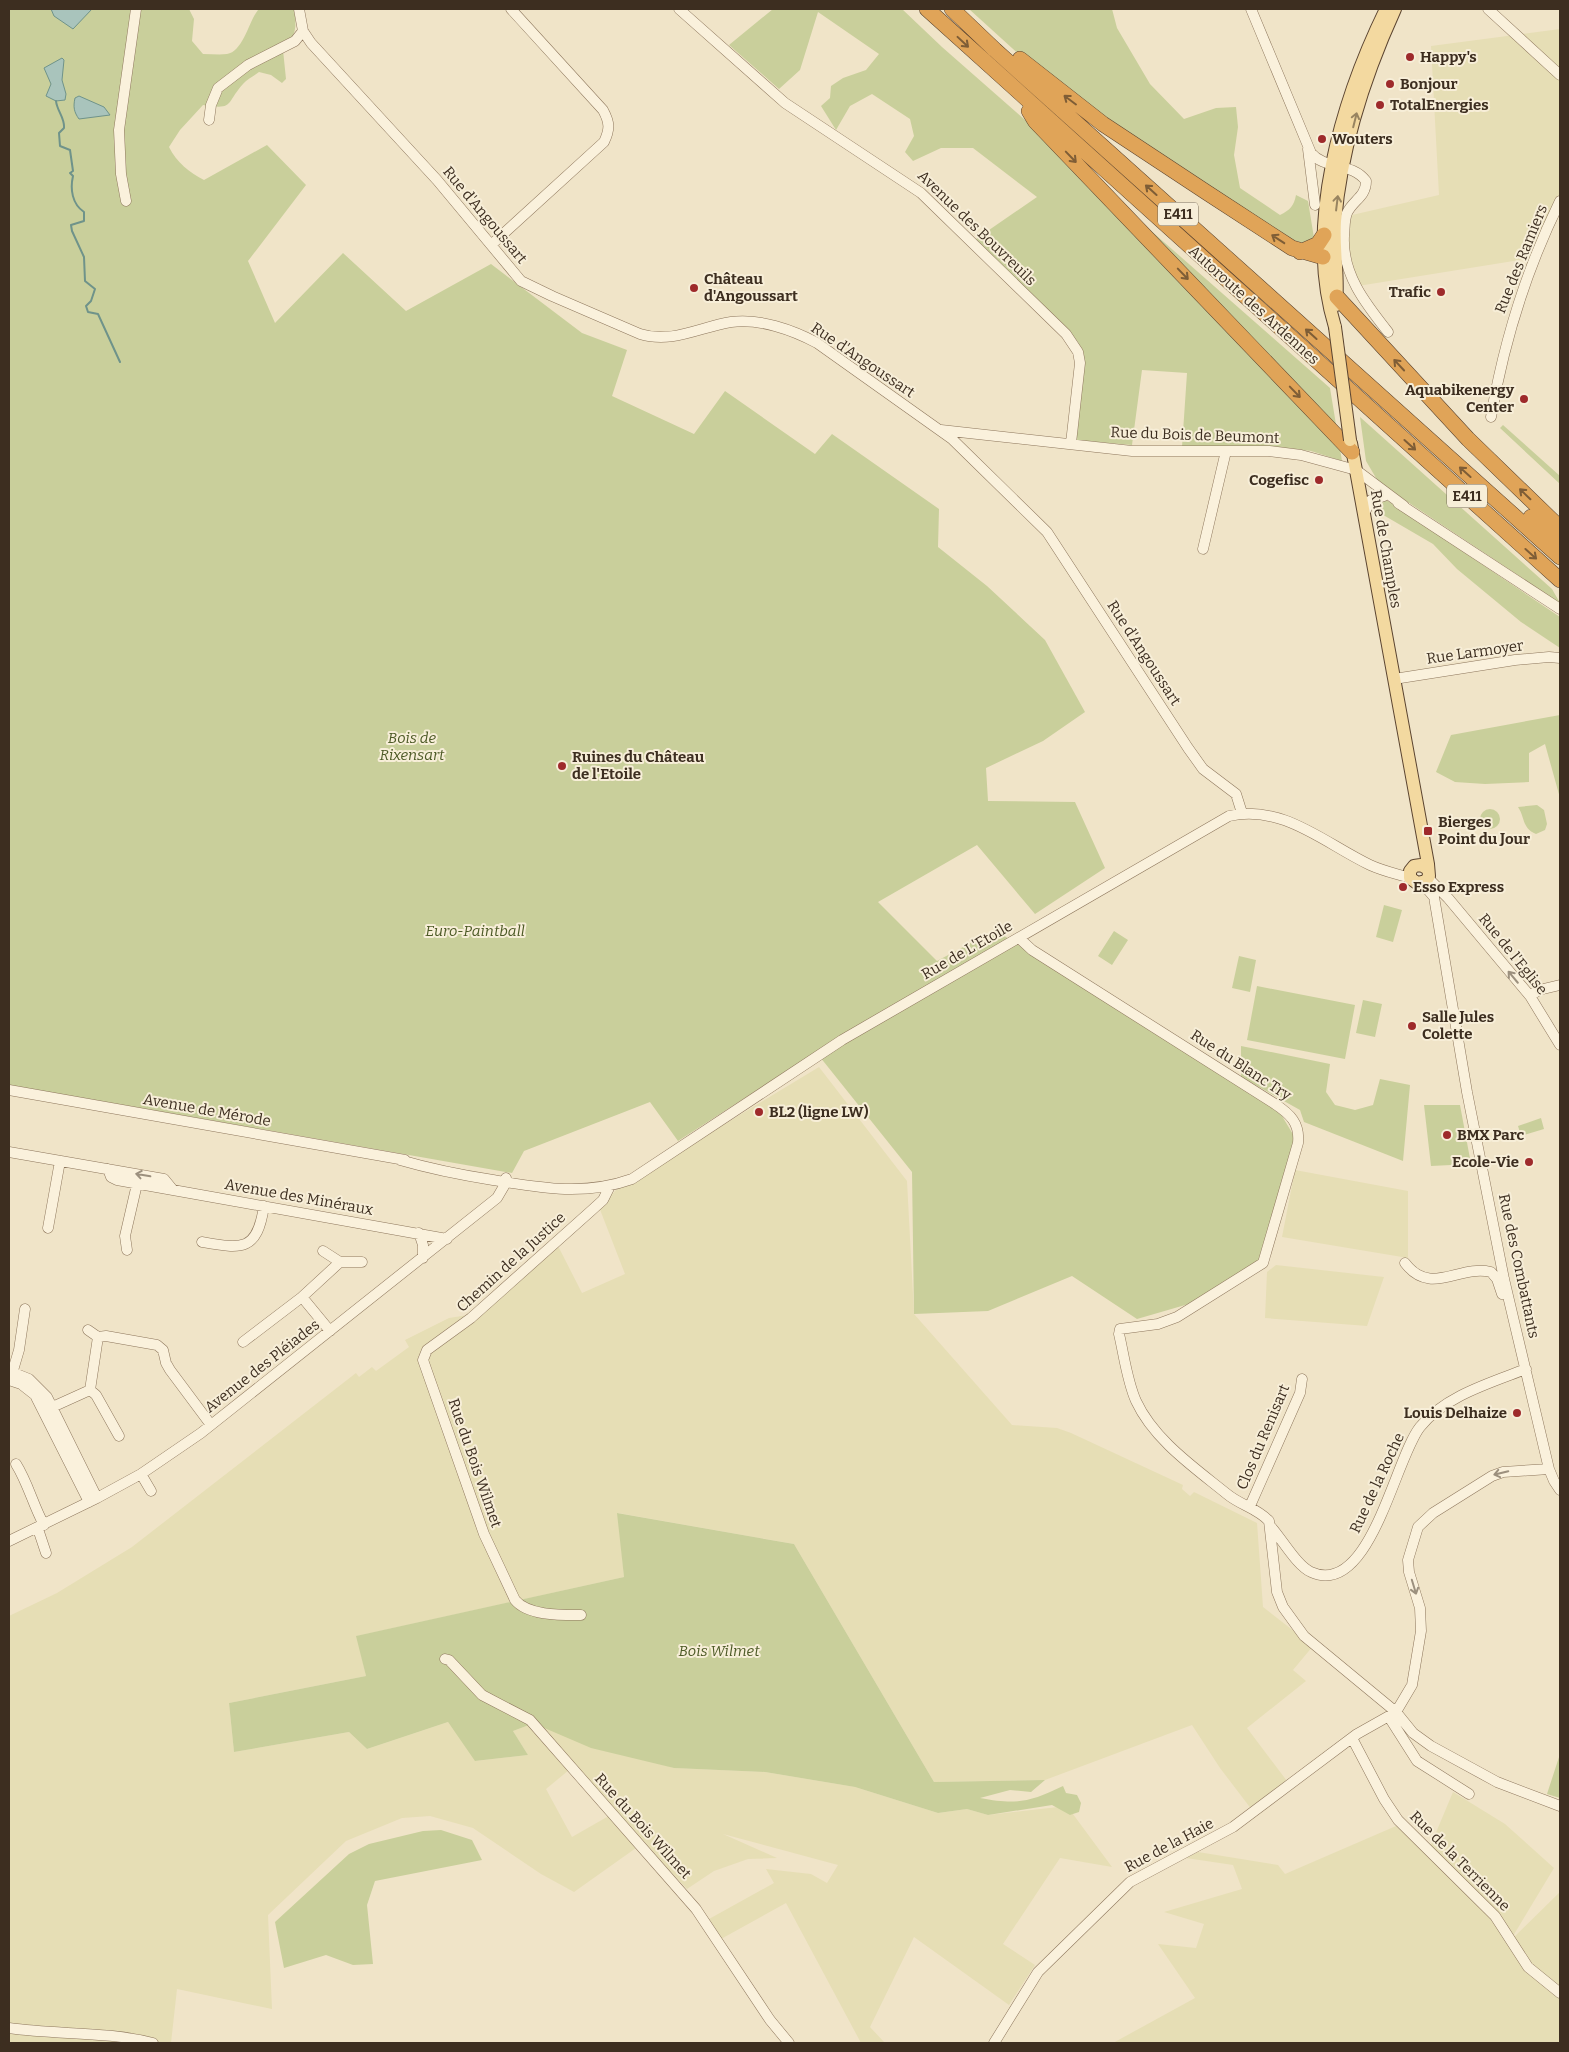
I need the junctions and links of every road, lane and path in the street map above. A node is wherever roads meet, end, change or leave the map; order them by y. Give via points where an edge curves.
1 (136, 9) edge
2 (299, 9) edge
3 (511, 9) edge
4 (679, 9) edge
5 (927, 9) edge
6 (952, 9) edge
7 (1251, 9) edge
8 (1386, 9) edge
9 (1395, 9) edge
10 (1488, 9) edge
11 (303, 31) junction
12 (995, 50) junction
13 (1560, 75) edge
14 (1018, 92) junction
15 (209, 120) dead end
16 (1308, 147) junction
17 (1339, 166) junction
18 (126, 201) dead end
19 (1560, 201) edge
20 (1315, 205) dead end
21 (1324, 234) junction
22 (491, 245) junction
23 (1300, 252) junction
24 (1323, 257) junction
25 (1337, 314) junction
26 (1363, 327) junction
27 (1388, 332) dead end
28 (1491, 416) dead end
29 (941, 430) junction
30 (1071, 443) junction
31 (1351, 446) junction
32 (1226, 450) junction
33 (1356, 470) junction
34 (1359, 484) junction
35 (1384, 496) junction
36 (1501, 504) junction
37 (1404, 506) junction
38 (1364, 514) junction
39 (1560, 528) edge
40 (1560, 542) edge
41 (1203, 550) dead end
42 (1560, 557) edge
43 (1560, 580) edge
44 (1560, 609) edge
45 (1560, 658) edge
46 (1394, 679) junction
47 (1242, 813) junction
48 (1423, 878) junction
49 (1019, 938) junction
50 (1560, 985) edge
51 (1530, 996) junction
52 (1560, 1045) edge
53 (9, 1090) edge
54 (9, 1152) edge
55 (60, 1161) junction
56 (108, 1169) junction
57 (505, 1180) junction
58 (137, 1184) junction
59 (610, 1186) junction
60 (173, 1190) junction
61 (264, 1206) junction
62 (48, 1228) dead end
63 (419, 1233) junction
64 (447, 1238) junction
65 (202, 1242) dead end
66 (127, 1250) dead end
67 (324, 1251) dead end
68 (423, 1258) junction
69 (340, 1262) junction
70 (362, 1262) dead end
71 (1405, 1263) dead end
72 (302, 1297) junction
73 (1512, 1308) junction
74 (25, 1309) dead end
75 (88, 1330) dead end
76 (330, 1332) junction
77 (98, 1337) junction
78 (243, 1342) dead end
79 (425, 1353) joint
80 (1526, 1369) junction
81 (10, 1375) edge
82 (1302, 1379) dead end
83 (90, 1390) junction
84 (48, 1409) junction
85 (212, 1425) junction
86 (119, 1436) dead end
87 (16, 1464) dead end
88 (1549, 1469) junction
89 (141, 1474) junction
90 (1223, 1490) joint
91 (1560, 1490) edge
92 (151, 1491) dead end
93 (93, 1500) junction
94 (1250, 1506) junction
95 (41, 1527) junction
96 (1271, 1527) junction
97 (9, 1541) edge
98 (46, 1552) dead end
99 (580, 1615) dead end
100 (446, 1659) dead end
101 (1392, 1714) junction
102 (1352, 1738) junction
103 (1469, 1794) dead end
104 (1560, 1806) edge
105 (1560, 1993) edge
106 (9, 2028) edge
107 (153, 2043) edge
108 (789, 2043) edge
109 (994, 2043) edge

1 - 18 street via 119,130
2 - 11 street, Rue d'Angoussart
3 - 22 street via 603,110 609,121 609,132 604,142
4 - 30 street, Avenue des Bouvreuils via 785,104 921,193 1066,334 1078,352 1080,363
5 -> 14 highway, Autoroute des Ardennes / E411
6 - 12 highway, Autoroute des Ardennes / E411
7 - 16 street
8 - 17 main road via 1368,46 1350,98
17 -> 9 main road via 1366,80
10 - 13 street
11 - 15 street via 295,41 248,65 223,84 215,93
11 - 22 street, Rue d'Angoussart
23 -> 12 highway via 1103,124 1015,54
36 -> 12 highway, Autoroute des Ardennes / E411
14 -> 31 highway via 1035,122
14 -> 43 highway, Autoroute des Ardennes / E411
16 - 17 street via 1315,158
16 - 20 street
17 - 21 main road
25 -> 17 main road via 1335,231
17 - 27 street via 1358,172 1366,181 1364,194 1348,211 1344,247 1349,272 1365,303
19 - 28 street, Rue des Ramiers via 1519,297
21 - 23 highway via 1318,244
21 - 24 main road
22 - 29 street, Rue d'Angoussart via 509,269 528,285 646,336 677,336 729,322 743,322 776,327 810,339
23 - 24 highway
24 - 25 main road via 1329,266
25 - 26 highway
25 - 26 highway
25 - 31 main road, Rue de Champles, bridge
39 -> 26 highway via 1468,439
29 - 30 street, Rue du Bois de Beumont
29 - 47 street, Rue d'Angoussart via 1047,532 1188,748 1203,769 1236,794
30 - 32 street, Rue du Bois de Beumont via 1132,451
31 - 33 main road, Rue de Champles
32 - 33 street, Rue du Bois de Beumont via 1301,455
32 - 41 street
33 - 34 main road, Rue de Champles
33 - 37 street
34 - 35 street
34 - 38 main road, Rue de Champles
35 - 37 street
35 - 38 street via 1371,500
36 - 40 highway via 1522,509
36 - 42 highway, Autoroute des Ardennes / E411
37 - 44 street
38 - 46 main road, Rue de Champles
45 - 46 street, Rue Larmoyer via 1515,660
46 - 48 main road, Rue de Champles via 1424,847
47 - 48 street, Rue de L'Etoile via 1278,817 1371,866
47 - 49 street, Rue de L'Etoile via 1211,825
51 -> 48 street, Rue de l'Eglise via 1448,898
48 - 73 street, Rue des Combattants
49 - 59 street, Rue de L'Etoile via 842,1040 648,1170
49 - 90 street, Rue du Blanc Try via 1032,950 1275,1104 1296,1123 1298,1143 1263,1263 1177,1317 1158,1324 1122,1328 1119,1332 1133,1394 1148,1421 1176,1451
50 - 51 street via 1539,990
51 - 52 street, Rue de l'Eglise
53 - 57 street, Avenue de Mérode
54 - 55 street, Avenue des Minéraux
55 - 56 street, Avenue des Minéraux
55 - 62 street
56 - 58 street, Avenue des Minéraux via 114,1178
60 -> 56 street, Avenue des Minéraux via 164,1179
57 - 59 street, Rue de L'Etoile via 548,1190
57 - 64 street, Avenue des Pléiades via 497,1198
58 - 60 street, Avenue des Minéraux
58 - 66 street via 124,1236
59 - 79 street, Chemin de la Justice via 603,1200 592,1210 471,1318
60 - 61 street, Avenue des Minéraux
61 - 63 street, Avenue des Minéraux
61 - 65 street via 261,1227 243,1245 234,1247
63 - 64 street, Avenue des Minéraux
63 - 68 street
64 - 68 street, Avenue des Pléiades
67 - 69 street
68 - 76 street, Avenue des Pléiades
69 - 70 street
69 - 72 street
71 - 73 street via 1412,1272 1425,1279 1491,1272 1497,1279 1506,1306
72 - 76 street
72 - 78 street
73 - 80 street, Rue des Combattants
74 - 81 street
75 - 77 street
76 - 85 street, Avenue des Pléiades
77 - 83 street
77 - 85 street via 157,1345 163,1350 170,1370
79 - 99 street, Rue du Bois Wilmet via 424,1366 472,1502 515,1600 532,1610
80 - 88 street, Rue des Combattants
80 - 96 street, Rue de la Roche via 1459,1397 1429,1417 1410,1443 1390,1495 1365,1545 1347,1569 1328,1575 1310,1572 1301,1566
81 - 84 street via 34,1382
82 - 94 street, Clos du Renisart via 1300,1393
83 - 84 street
83 - 86 street
84 - 93 street
85 - 89 street, Avenue des Pléiades
87 - 95 street
88 - 91 street, Rue des Combattants
88 -> 101 street via 1503,1472 1492,1476 1432,1513 1418,1528 1409,1552 1408,1567 1420,1608 1421,1631 1412,1685
89 - 92 street
89 - 93 street, Avenue des Pléiades
90 - 94 street, Rue de la Roche
93 - 95 street, Avenue des Pléiades
94 - 96 street, Rue de la Roche via 1262,1514
95 - 97 street, Avenue des Pléiades
95 - 98 street
96 - 101 street via 1277,1592 1291,1620 1304,1636
100 - 108 street, Rue du Bois Wilmet via 485,1698 530,1720 696,1909
101 - 102 street, Rue de la Haie
101 - 103 street via 1417,1761
101 - 104 street via 1431,1746 1497,1782
102 - 105 street, Rue de la Terrienne via 1398,1820 1495,1916 1528,1967
102 - 109 street, Rue de la Haie via 1233,1828 1130,1882 1038,1972
106 - 107 street via 39,2033 114,2035

